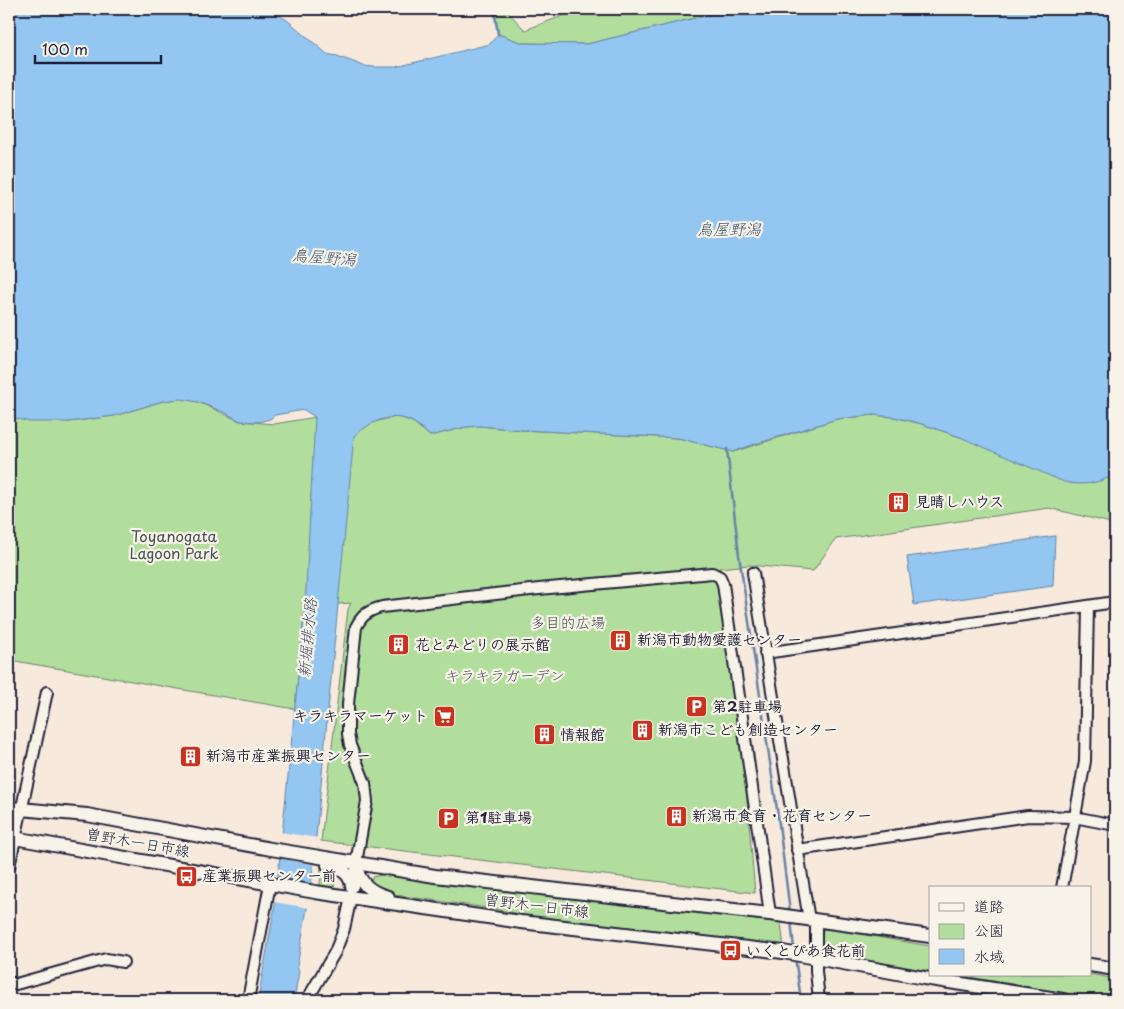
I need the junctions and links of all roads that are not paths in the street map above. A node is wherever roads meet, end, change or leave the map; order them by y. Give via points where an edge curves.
1 (753, 574) dead end
2 (1115, 602) edge
3 (1088, 607) junction
4 (765, 653) junction
5 (46, 692) dead end
6 (15, 808) edge
7 (1074, 817) junction
8 (1115, 825) edge
9 (11, 838) edge
10 (797, 850) junction
11 (317, 860) junction
12 (9, 867) edge
13 (354, 881) junction
14 (271, 884) junction
15 (1062, 886) edge
16 (429, 908) junction
17 (774, 915) junction
18 (809, 919) junction
19 (929, 936) edge
20 (812, 957) junction
21 (123, 962) dead end
22 (1092, 965) edge
23 (1115, 969) edge
24 (9, 982) edge
25 (248, 1000) edge
26 (307, 1000) edge
27 (820, 1000) edge
28 (1063, 1000) edge

1 - 4 street
2 - 3 street
3 - 4 street
3 - 7 street via 1085,761
4 - 10 street
5 - 6 street
6 - 9 street
6 - 11 main road, 曽野木一日市線 via 87,815 280,850
7 - 8 street
7 - 10 street via 1028,816
7 - 15 street
9 - 12 street
9 - 14 main road, 曽野木一日市線
10 - 18 street
11 - 13 main road, 曽野木一日市線
11 - 13 main road via 342,869
13 - 14 main road, 曽野木一日市線 via 321,893
13 - 16 main road, 曽野木一日市線
13 - 16 main road via 375,892
13 - 17 main road, 曽野木一日市線 via 396,870
13 - 17 street via 367,801 347,722 356,627 363,615 382,607 712,573 720,577 723,584
13 - 26 street via 344,929 335,952
14 - 25 street
16 - 20 main road, 曽野木一日市線
17 - 18 main road, 曽野木一日市線
18 - 19 main road, 曽野木一日市線
18 - 20 street
20 - 27 street
20 - 28 main road, 曽野木一日市線
21 - 24 street via 106,959 16,984
22 - 23 main road

